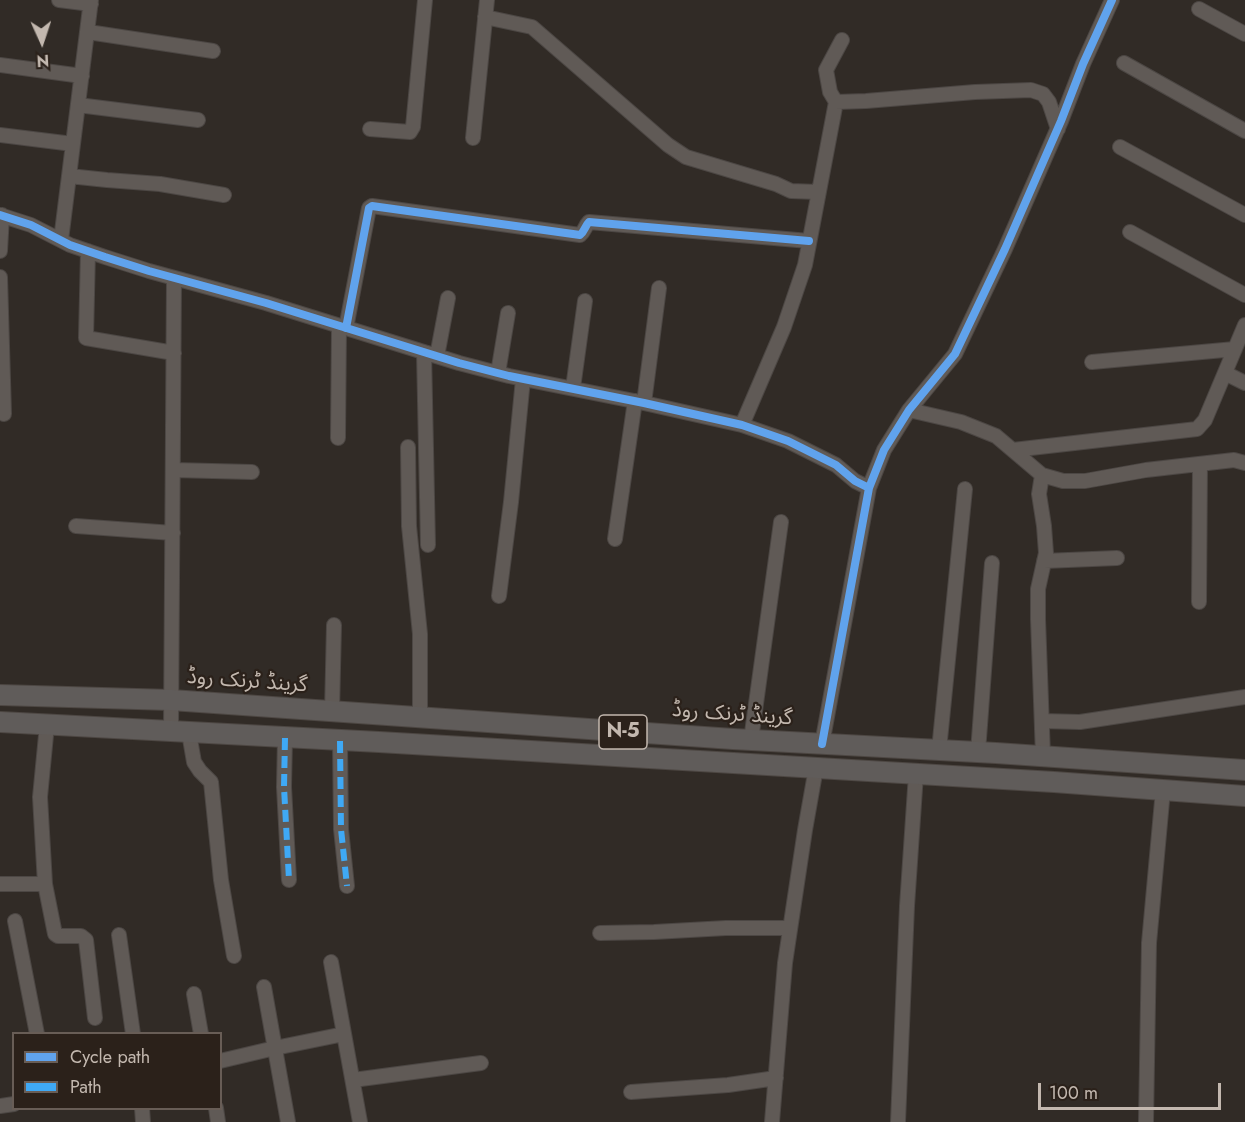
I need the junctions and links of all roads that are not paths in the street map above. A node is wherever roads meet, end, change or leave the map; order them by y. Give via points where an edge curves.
1 (59, 0) edge
2 (425, 0) edge
3 (487, 0) edge
4 (1112, 0) edge
5 (91, 2) edge
6 (1199, 9) dead end
7 (485, 17) junction
8 (88, 32) junction
9 (1245, 34) edge
10 (842, 40) dead end
11 (213, 51) dead end
12 (1124, 63) dead end
13 (0, 65) edge
14 (82, 76) junction
15 (836, 102) junction
16 (78, 105) junction
17 (198, 120) dead end
18 (370, 129) dead end
19 (1058, 129) junction
20 (1245, 131) edge
21 (0, 135) edge
22 (473, 138) dead end
23 (73, 144) junction
24 (1120, 147) dead end
25 (69, 176) junction
26 (818, 192) junction
27 (224, 195) dead end
28 (1, 215) edge
29 (1245, 215) edge
30 (1130, 232) dead end
31 (61, 240) junction
32 (809, 241) junction
33 (0, 251) edge
34 (88, 251) junction
35 (0, 277) edge
36 (174, 278) junction
37 (659, 288) dead end
38 (1245, 295) edge
39 (448, 298) dead end
40 (585, 301) dead end
41 (508, 313) dead end
42 (1245, 325) edge
43 (343, 327) junction
44 (1235, 349) junction
45 (174, 353) junction
46 (430, 354) junction
47 (1092, 362) dead end
48 (498, 373) junction
49 (1225, 373) junction
50 (523, 379) junction
51 (1245, 383) edge
52 (573, 388) junction
53 (640, 402) junction
54 (909, 410) junction
55 (4, 414) dead end
56 (742, 425) junction
57 (338, 438) dead end
58 (408, 447) dead end
59 (1014, 450) junction
60 (1245, 462) edge
61 (1200, 464) junction
62 (173, 470) junction
63 (252, 472) dead end
64 (1042, 475) junction
65 (869, 488) junction
66 (965, 489) dead end
67 (511, 497) dead end
68 (782, 522) dead end
69 (76, 526) dead end
70 (173, 533) junction
71 (615, 539) dead end
72 (428, 544) dead end
73 (1118, 558) dead end
74 (1044, 561) junction
75 (992, 563) dead end
76 (499, 596) dead end
77 (1199, 602) dead end
78 (334, 625) dead end
79 (0, 695) edge
80 (1245, 697) edge
81 (171, 700) junction
82 (332, 712) junction
83 (420, 717) junction
84 (1042, 721) junction
85 (0, 722) edge
86 (47, 725) junction
87 (180, 732) junction
88 (285, 738) junction
89 (751, 740) junction
90 (340, 741) junction
91 (822, 744) junction
92 (939, 750) junction
93 (978, 752) junction
94 (1043, 756) junction
95 (816, 768) junction
96 (1245, 770) edge
97 (915, 774) junction
98 (1163, 790) junction
99 (1245, 796) edge
100 (289, 880) dead end
101 (0, 884) edge
102 (45, 884) junction
103 (347, 886) dead end
104 (15, 921) dead end
105 (790, 928) junction
106 (600, 933) dead end
107 (119, 935) dead end
108 (234, 956) dead end
109 (331, 962) dead end
110 (264, 987) dead end
111 (194, 994) dead end
112 (94, 1018) dead end
113 (37, 1032) edge
114 (133, 1032) edge
115 (201, 1032) edge
116 (344, 1034) junction
117 (275, 1048) junction
118 (222, 1061) edge
119 (481, 1063) dead end
120 (776, 1078) junction
121 (353, 1080) junction
122 (632, 1092) dead end
123 (288, 1122) edge
124 (360, 1122) edge
125 (772, 1122) edge
126 (898, 1122) edge
127 (1146, 1122) edge

1 - 5 street
2 - 18 street via 413,127 410,132
3 - 7 street
4 - 19 street
5 - 8 street
6 - 9 street
7 - 22 street
7 - 26 street via 532,27 686,157 791,191
8 - 11 street
8 - 14 street
10 - 15 street via 826,70
12 - 20 street
13 - 14 street
14 - 16 street
15 - 19 street via 1031,90 1043,94 1049,102
15 - 26 street
16 - 17 street
16 - 23 street
19 - 54 street via 955,354
21 - 23 street
23 - 25 street
24 - 29 street
25 - 27 street via 160,184
25 - 31 street
26 - 32 street
28 - 31 street
28 - 33 street
30 - 38 street
31 - 34 street
32 - 43 street via 589,222 580,236 372,206
32 - 56 street via 784,327
34 - 36 street
34 - 45 street via 86,338
35 - 55 street
36 - 43 street
36 - 45 street
37 - 53 street
39 - 46 street
40 - 52 street
41 - 48 street
42 - 44 street
43 - 46 street
43 - 57 street
44 - 47 street
44 - 49 street
45 - 62 street
46 - 48 street
46 - 72 street
48 - 50 street
49 - 51 street
49 - 59 street via 1205,420 1197,429
50 - 52 street
50 - 67 street
50 - 76 street
52 - 53 street
53 - 56 street
53 - 71 street
54 - 59 street via 961,422 996,436
54 - 65 street via 884,450
56 - 65 street via 788,441 836,465
58 - 83 street via 409,526 420,634
59 - 64 street
60 - 61 street
61 - 64 street via 1085,480 1063,481
61 - 77 street
62 - 63 street
62 - 70 street
64 - 74 street via 1039,494
65 - 91 street
66 - 92 street
68 - 89 street
69 - 70 street
70 - 81 street
73 - 74 street
74 - 84 street via 1038,589
75 - 93 street
78 - 82 street
79 - 81 highway, گرینڈ ٹرنک روڈ / N-5
80 - 84 street via 1080,722
81 - 82 highway, گرینڈ ٹرنک روڈ / N-5
81 - 87 street
82 - 83 highway, گرینڈ ٹرنک روڈ / N-5
83 - 89 highway, گرینڈ ٹرنک روڈ / N-5
84 - 94 street
85 - 86 highway, N-5
86 - 87 highway, N-5
86 - 102 street via 40,797
87 - 88 highway, N-5
87 - 108 street via 194,762 211,782
88 - 90 highway, N-5
88 - 100 street
89 - 91 highway, گرینڈ ٹرنک روڈ / N-5
90 - 95 highway, N-5
90 - 103 street via 341,829
91 - 92 highway, گرینڈ ٹرنک روڈ / N-5
92 - 93 highway, گرینڈ ٹرنک روڈ / N-5
93 - 94 highway, گرینڈ ٹرنک روڈ / N-5
94 - 96 highway, گرینڈ ٹرنک روڈ / N-5
95 - 97 highway, N-5
95 - 105 street
97 - 98 highway, N-5
97 - 126 street
98 - 99 highway, N-5
98 - 127 street via 1149,943
101 - 102 street
102 - 112 street via 55,934 86,940
104 - 113 street
105 - 106 street
105 - 120 street
107 - 114 street
109 - 116 street
110 - 117 street
111 - 115 street
116 - 117 street
116 - 121 street
117 - 118 street
117 - 123 street
119 - 121 street
120 - 122 street
120 - 125 street
121 - 124 street

